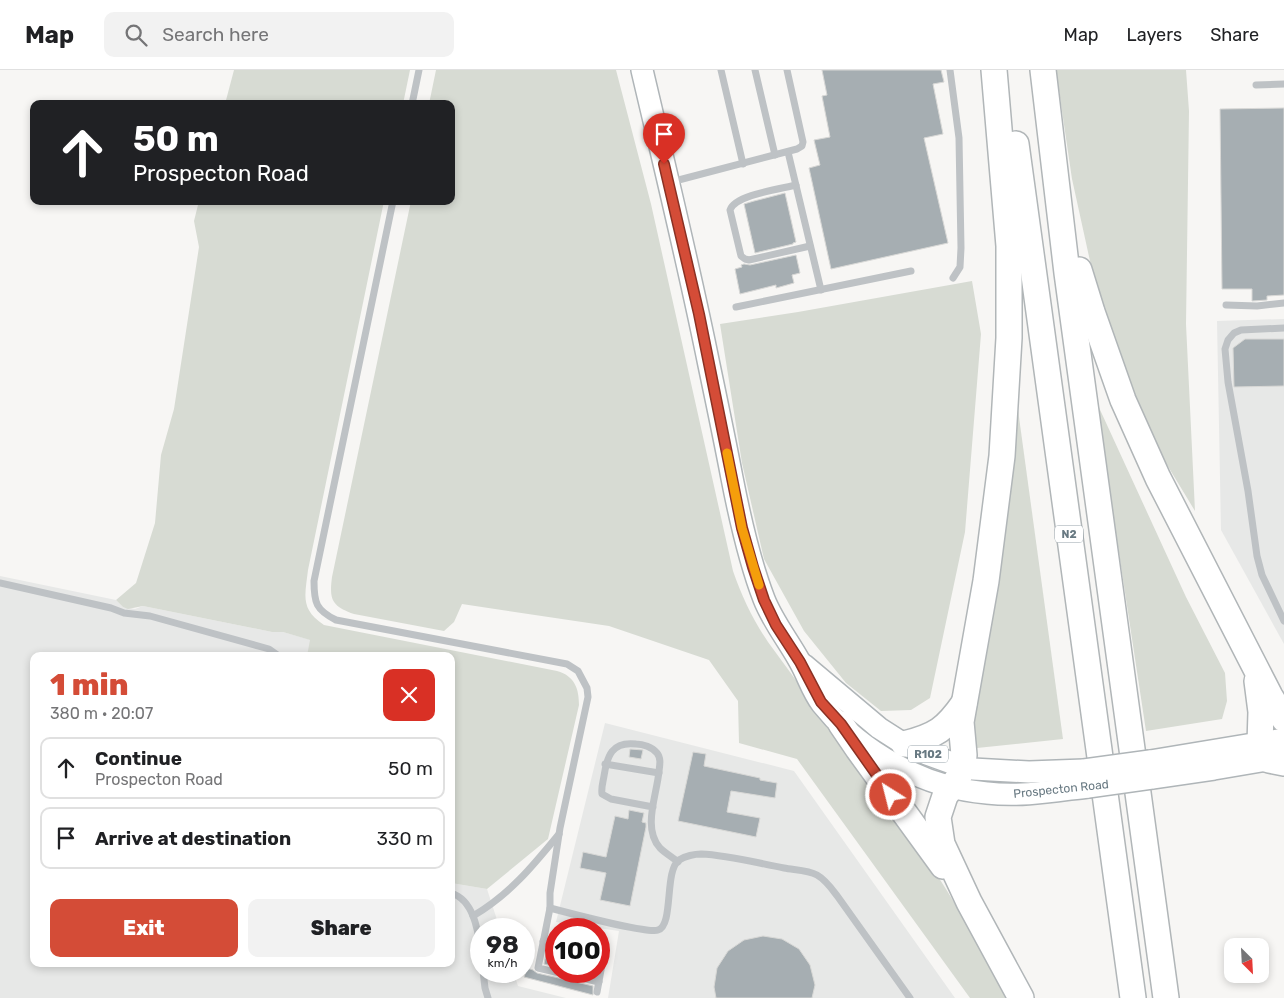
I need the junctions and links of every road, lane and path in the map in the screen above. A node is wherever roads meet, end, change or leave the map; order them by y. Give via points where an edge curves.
1 (420, 70) edge
2 (642, 70) edge
3 (721, 70) edge
4 (756, 70) edge
5 (787, 70) edge
6 (950, 70) edge
7 (994, 70) edge
8 (1006, 70) edge
9 (1043, 70) edge
10 (1284, 84) edge
11 (1256, 85) dead end
12 (413, 100) edge
13 (788, 152) junction
14 (775, 155) junction
15 (743, 164) junction
16 (668, 182) junction
17 (796, 185) junction
18 (1058, 199) junction
19 (391, 205) edge
20 (810, 246) junction
21 (911, 270) dead end
22 (953, 278) dead end
23 (821, 290) junction
24 (1284, 303) edge
25 (1226, 305) dead end
26 (736, 307) dead end
27 (1284, 328) edge
28 (0, 583) edge
29 (1284, 621) edge
30 (274, 652) edge
31 (800, 662) junction
32 (1255, 668) junction
33 (964, 703) junction
34 (1284, 719) edge
35 (841, 724) junction
36 (1284, 739) edge
37 (904, 744) junction
38 (1274, 756) edge
39 (605, 764) junction
40 (659, 773) junction
41 (957, 777) junction
42 (654, 807) junction
43 (559, 834) junction
44 (678, 862) junction
45 (455, 894) edge
46 (969, 902) junction
47 (550, 908) junction
48 (473, 916) joint
49 (543, 941) joint
50 (545, 970) edge
51 (484, 983) edge
52 (599, 983) edge
53 (597, 992) dead end
54 (488, 998) edge
55 (910, 998) edge
56 (1021, 998) edge
57 (1133, 998) edge
58 (1166, 998) edge

1 - 12 lane
2 - 16 main road, Prospecton Road / R102
3 - 15 lane
4 - 14 lane
5 - 13 lane via 803,142 800,148
6 - 22 lane via 959,138 960,199 960,267
7 - 33 highway via 1009,246 1009,338 999,475 986,581
8 - 57 highway, N2
9 - 18 highway
10 - 11 lane
13 - 14 lane
13 - 17 lane
14 - 15 lane
15 - 16 lane
16 - 31 main road, Prospecton Road / R102 via 699,314 742,528 764,600
17 - 20 lane
17 - 20 lane via 742,199 730,210 741,256 745,259
18 - 32 highway via 1123,400 1158,478
18 - 58 highway
19 - 43 lane via 314,581 317,607 336,620 529,656 566,664 578,671 588,697
20 - 23 lane
21 - 23 lane
23 - 26 lane
24 - 25 lane
27 - 29 lane via 1241,330 1228,340 1225,349 1257,556 1262,575
28 - 30 lane via 150,616
31 - 35 main road, Prospecton Road / R102 via 821,702
31 - 37 main road, Prospecton Road / R102 via 861,714
32 - 34 highway
32 - 38 highway via 1261,712
33 - 37 highway via 942,729
33 - 41 highway via 961,722 964,755
35 - 41 main road, Prospecton Road / R102 via 895,764
35 - 46 highway
36 - 38 main road, Prospecton Road / R102
37 - 41 main road, Prospecton Road / R102 via 927,754
38 - 41 main road, Prospecton Road / R102, bridge via 1086,778 1029,772
39 - 40 lane
39 - 40 lane via 606,758 618,746 639,744 658,754
39 - 42 lane via 602,794 611,799
40 - 42 lane
41 - 46 highway via 940,807 939,830 942,844
42 - 44 lane via 650,829 653,839
43 - 47 lane
43 - 48 lane via 518,882
44 - 47 lane via 673,870 665,920 658,930 620,925
44 - 55 lane via 701,854 818,876 838,897
45 - 48 lane via 466,903
46 - 56 highway
47 - 49 lane
49 - 50 lane via 538,968
51 - 54 lane
52 - 53 lane

